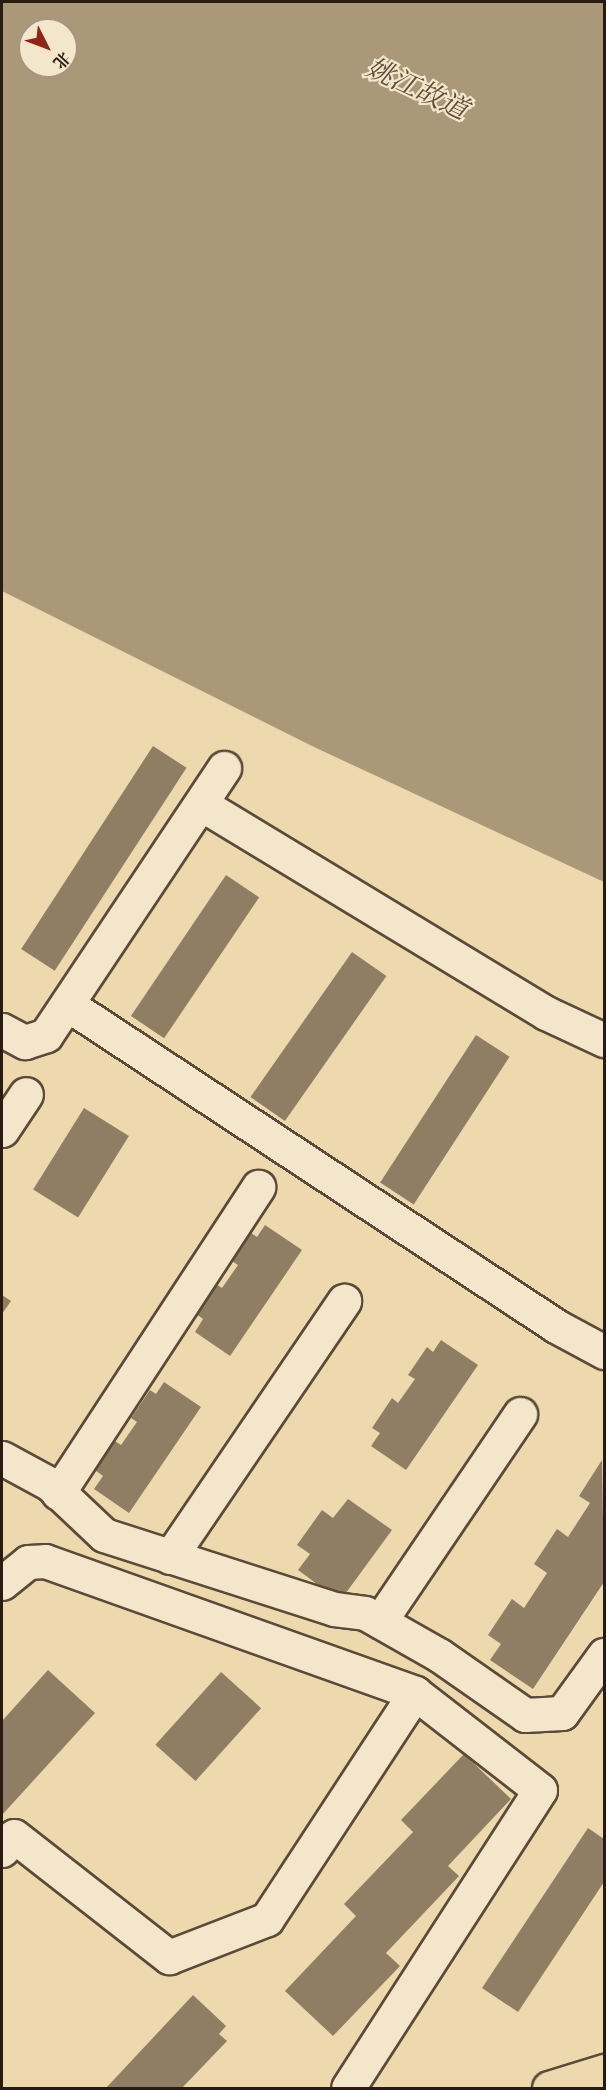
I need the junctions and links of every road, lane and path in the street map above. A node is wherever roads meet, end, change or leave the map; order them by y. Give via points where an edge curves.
1 (224, 768) dead end
2 (201, 804) junction
3 (67, 1004) junction
4 (2, 1030) edge
5 (604, 1040) edge
6 (26, 1094) dead end
7 (2, 1130) edge
8 (258, 1187) dead end
9 (344, 1302) dead end
10 (604, 1352) edge
11 (520, 1414) dead end
12 (2, 1458) edge
13 (58, 1493) junction
14 (170, 1557) junction
15 (2, 1583) edge
16 (380, 1621) junction
17 (604, 1655) edge
18 (416, 1693) junction
19 (2, 1850) edge
20 (604, 2071) edge
21 (348, 2088) edge
22 (549, 2088) edge

1 - 2 street
2 - 3 street
2 - 5 street via 546,1013
3 - 4 street via 46,1035 35,1041 25,1042
3 - 10 street via 556,1326
6 - 7 street
8 - 13 street
9 - 14 street
11 - 16 street
12 - 13 street via 50,1484
13 - 14 street via 104,1535
14 - 16 street via 334,1609 365,1613
15 - 18 street via 28,1562 45,1561
16 - 17 street via 439,1655 525,1715 562,1713
18 - 19 street via 267,1919 169,1958 14,1836
18 - 21 street via 540,1790
20 - 22 main road

